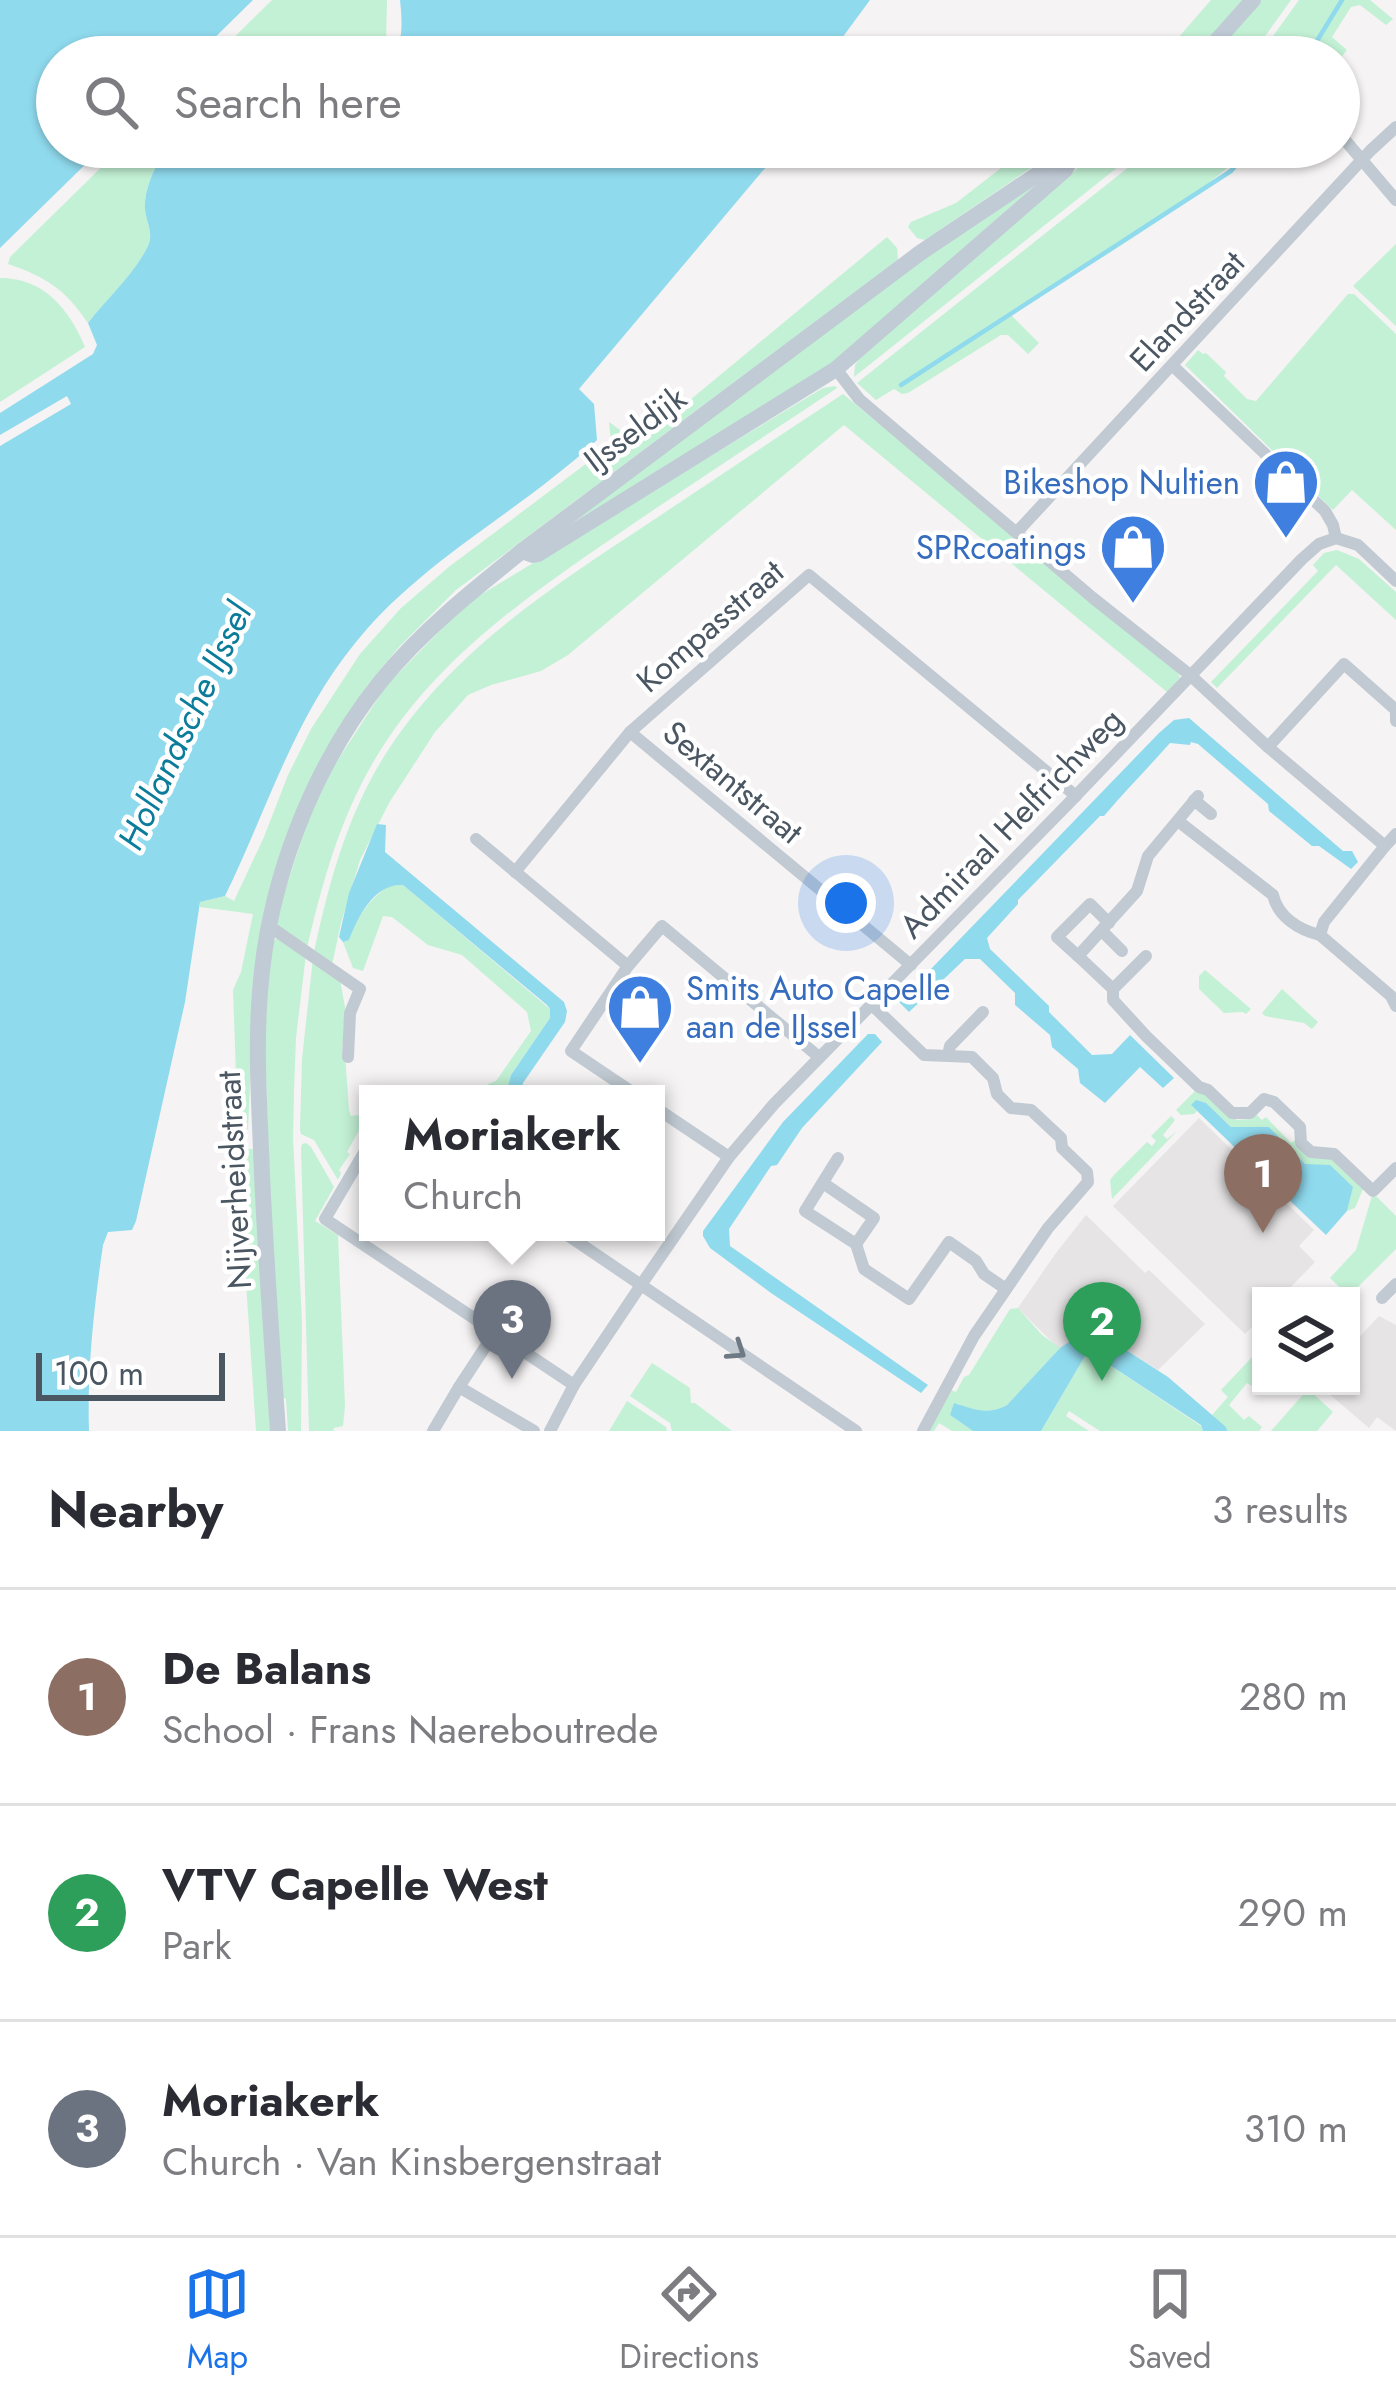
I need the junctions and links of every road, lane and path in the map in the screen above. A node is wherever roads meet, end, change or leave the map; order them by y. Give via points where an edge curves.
1 (1253, 0) edge
2 (1221, 36) edge
3 (1396, 127) edge
4 (1360, 156) edge
5 (1363, 159) junction
6 (1360, 162) edge
7 (1046, 168) edge
8 (1066, 168) edge
9 (1355, 168) edge
10 (1396, 200) edge
11 (1174, 366) junction
12 (836, 369) junction
13 (1017, 532) junction
14 (1336, 538) junction
15 (522, 551) junction
16 (1396, 581) edge
17 (1190, 676) junction
18 (1396, 721) edge
19 (630, 732) junction
20 (1268, 747) junction
21 (1076, 796) junction
22 (1211, 814) dead end
23 (1178, 820) junction
24 (299, 826) joint
25 (1396, 834) edge
26 (476, 839) dead end
27 (1385, 846) junction
28 (515, 872) junction
29 (269, 926) junction
30 (1106, 927) junction
31 (1320, 935) junction
32 (1122, 951) dead end
33 (1078, 956) junction
34 (1146, 956) dead end
35 (911, 965) junction
36 (628, 966) junction
37 (1113, 989) junction
38 (872, 1005) junction
39 (1396, 1006) edge
40 (983, 1012) dead end
41 (949, 1056) junction
42 (348, 1057) dead end
43 (819, 1057) junction
44 (621, 1085) edge
45 (665, 1114) edge
46 (729, 1157) junction
47 (838, 1158) dead end
48 (359, 1161) edge
49 (1396, 1168) edge
50 (823, 1183) junction
51 (576, 1241) edge
52 (856, 1244) junction
53 (1396, 1284) edge
54 (641, 1285) junction
55 (1006, 1288) junction
56 (1382, 1298) dead end
57 (494, 1332) junction
58 (574, 1384) junction
59 (459, 1387) junction
60 (278, 1431) edge
61 (433, 1431) edge
62 (534, 1431) edge
63 (550, 1431) edge
64 (856, 1431) edge
65 (923, 1431) edge

1 - 2 street
3 - 5 street, Elandstraat
4 - 5 street
5 - 6 street, Elandstraat
5 - 10 street
7 - 15 street, IJsseldijk
8 - 12 street
9 - 11 street, Elandstraat
11 - 13 street, Elandstraat
11 - 14 street via 1324,511
12 - 13 street via 860,399
12 - 15 street via 538,554
13 - 17 street
14 - 16 street via 1358,545
14 - 17 street, Admiraal Helfrichweg via 1302,559
15 - 24 street, IJsseldijk via 383,678
17 - 20 street
17 - 21 street, Admiraal Helfrichweg
18 - 20 street via 1396,710 1344,664
19 - 21 street, Kompasstraat via 809,575
19 - 28 street, Kompasstraat
19 - 35 street, Sextantstraat
20 - 27 street
21 - 35 street, Admiraal Helfrichweg
22 - 23 street via 1196,798
23 - 30 street via 1144,863 1138,891
23 - 31 street via 1273,895 1300,929
24 - 29 street, Nijverheidstraat
25 - 27 street
26 - 28 street
27 - 31 street
28 - 36 street
29 - 42 street via 360,988
29 - 60 street, Nijverheidstraat via 258,1064
30 - 32 street
30 - 33 street
30 - 33 street via 1090,904 1058,938
31 - 39 street
33 - 37 street
34 - 37 street
35 - 38 street, Admiraal Helfrichweg
36 - 43 street via 662,926
36 - 44 street via 571,1051
37 - 49 street via 1113,1000 1146,1036 1232,1113 1274,1102 1300,1127 1311,1152 1334,1154 1373,1191
38 - 41 street via 922,1054
38 - 43 street, Admiraal Helfrichweg
40 - 41 street
41 - 55 street via 972,1057 997,1094 1013,1109 1035,1112 1087,1172 1088,1182
43 - 46 street, Admiraal Helfrichweg
45 - 46 street
46 - 54 street, Admiraal Helfrichweg
47 - 50 street
48 - 57 street via 325,1219
50 - 52 street via 805,1210
50 - 52 street via 874,1217
51 - 54 street
52 - 55 street via 864,1270 909,1299 949,1242
53 - 56 street
54 - 58 street, Admiraal Helfrichweg
54 -> 64 street
55 - 65 street
57 - 58 street
57 - 59 street
58 - 63 street, Admiraal Helfrichweg
59 - 61 street
59 - 62 street

